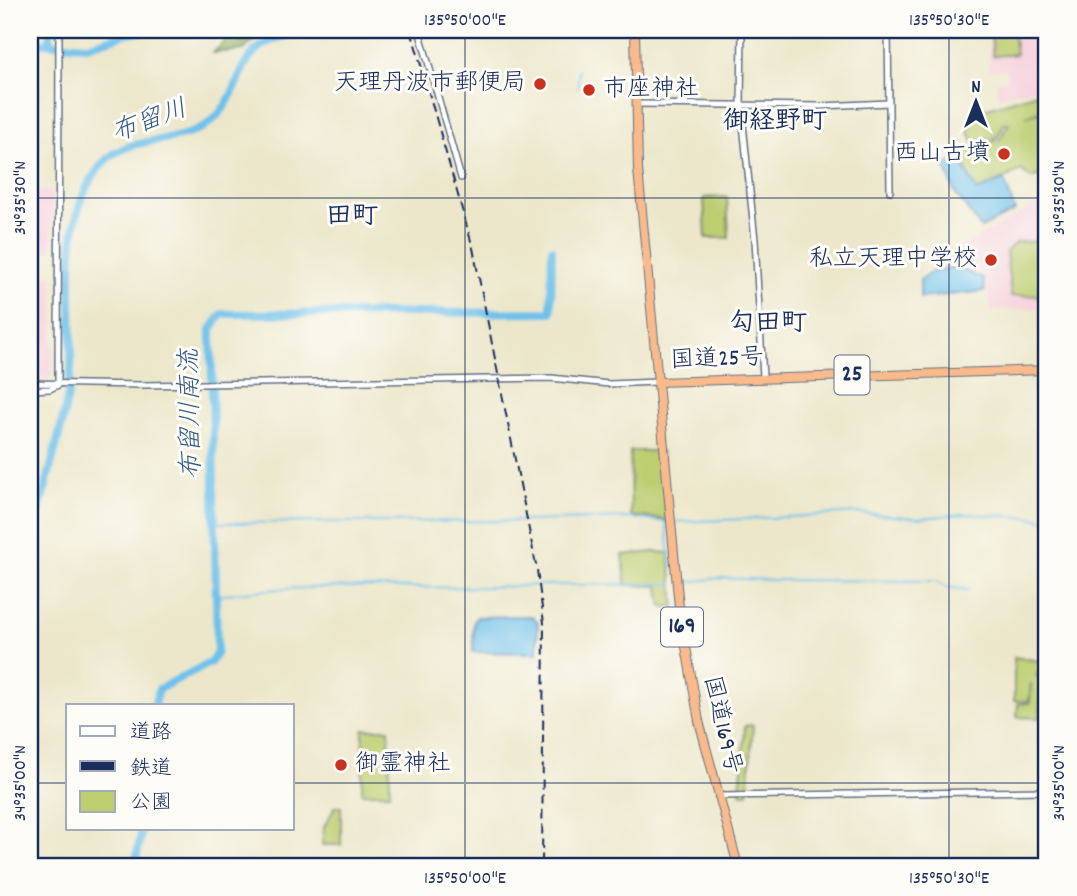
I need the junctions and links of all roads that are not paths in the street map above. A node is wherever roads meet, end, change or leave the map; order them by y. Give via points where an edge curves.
1 (59, 30) edge
2 (419, 30) edge
3 (635, 30) edge
4 (742, 30) edge
5 (888, 30) edge
6 (889, 103) junction
7 (637, 104) junction
8 (741, 105) junction
9 (461, 178) dead end
10 (890, 191) dead end
11 (1047, 370) edge
12 (763, 377) junction
13 (657, 382) junction
14 (30, 383) edge
15 (59, 385) junction
16 (30, 390) edge
17 (1047, 791) edge
18 (718, 796) junction
19 (738, 866) edge

1 - 15 street
2 - 9 street
3 - 7 highway, 国道25号
4 - 8 street
5 - 6 street
6 - 8 street
6 - 10 street
7 - 8 street
7 - 13 highway, 国道25号 via 638,169
8 - 12 street
11 - 12 highway, 国道25号 / 25
12 - 13 highway, 国道25号 / 25
13 - 15 street via 609,384 538,378
13 - 18 highway, 国道169号 / 169 via 687,661
14 - 15 street
15 - 16 street
17 - 18 street
18 - 19 highway, 国道169号 / 169

